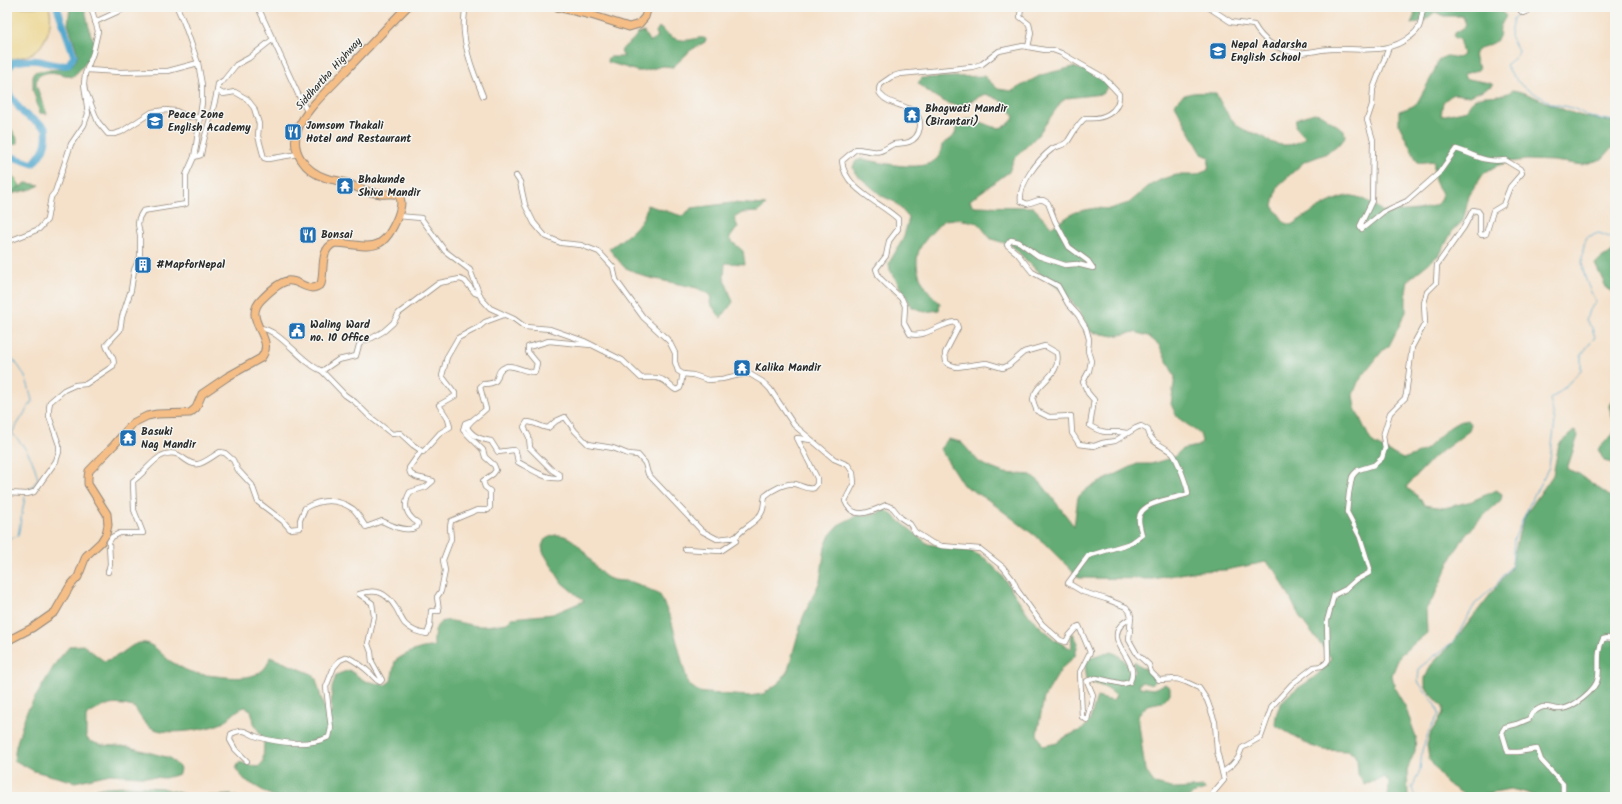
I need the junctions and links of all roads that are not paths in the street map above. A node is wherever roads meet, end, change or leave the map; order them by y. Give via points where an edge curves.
1 (91, 7) edge
2 (128, 7) edge
3 (177, 7) edge
4 (258, 7) edge
5 (407, 7) edge
6 (465, 7) edge
7 (557, 7) edge
8 (648, 7) edge
9 (1021, 7) edge
10 (1208, 7) edge
11 (1424, 7) edge
12 (1517, 7) edge
13 (1529, 7) edge
14 (95, 22) junction
15 (273, 39) junction
16 (1388, 47) junction
17 (1028, 48) junction
18 (198, 63) junction
19 (87, 70) junction
20 (85, 90) junction
21 (218, 91) junction
22 (483, 96) dead end
23 (308, 113) junction
24 (200, 117) junction
25 (298, 154) junction
26 (194, 156) junction
27 (516, 176) dead end
28 (398, 216) junction
29 (7, 242) edge
30 (480, 295) junction
31 (504, 315) junction
32 (260, 328) junction
33 (591, 345) junction
34 (322, 371) junction
35 (683, 374) junction
36 (470, 421) junction
37 (1127, 433) junction
38 (812, 440) junction
39 (421, 451) junction
40 (7, 493) edge
41 (736, 536) junction
42 (686, 549) dead end
43 (108, 572) dead end
44 (1131, 617) junction
45 (7, 641) edge
46 (1615, 641) edge
47 (247, 761) dead end
48 (1223, 772) junction
49 (1211, 797) edge
50 (1563, 797) edge

1 - 14 street
2 - 14 street
3 - 18 street
4 - 15 street
5 - 23 highway, Siddhartha Highway
6 - 22 street via 465,39 471,65
7 - 8 highway via 629,27 639,24 645,17
9 - 17 street via 1020,17 1029,24 1031,33
10 - 16 street via 1230,22 1254,25 1262,38 1292,52 1373,50
11 - 16 street via 1417,30 1397,45
12 - 13 street via 1523,13 1528,11
14 - 19 street via 98,31
15 - 21 street via 236,65 218,84
15 - 23 street
16 - 48 street via 1373,89 1372,106 1367,120 1373,140 1372,201 1360,226 1362,229 1383,212 1407,200 1439,173 1456,149 1483,160 1505,160 1522,173 1510,186 1503,205 1493,211 1486,234 1480,234 1480,214 1473,210 1437,265 1436,283 1427,292 1424,302 1425,323 1412,347 1406,395 1390,413 1383,436 1385,448 1382,458 1374,465 1358,470 1352,477 1347,512 1360,537 1370,569 1369,573 1346,589 1334,594 1327,621 1328,660 1292,684 1272,706 1261,737 1242,748 1238,758
17 - 37 street via 1053,50 1061,54 1103,77 1119,94 1114,111 1104,117 1084,118 1077,124 1064,145 1058,145 1039,160 1024,182 1020,195 1021,201 1027,204 1039,200 1048,203 1054,221 1069,247 1093,268 1077,264 1065,266 1038,256 1012,240 1007,245 1032,272 1058,286 1086,328 1091,361 1083,382 1094,400 1090,426 1106,433
17 - 37 street via 1023,46 999,51 982,64 972,67 900,74 886,80 881,84 881,95 915,112 920,121 919,132 906,144 895,144 880,151 856,150 842,161 842,170 856,188 898,219 898,229 889,241 886,256 876,269 890,290 902,299 905,306 904,323 910,334 918,335 947,322 956,322 958,328 945,353 946,362 957,367 986,363 1003,368 1024,352 1045,346 1050,348 1057,353 1059,360 1048,379 1037,390 1033,400 1037,412 1049,418 1071,416 1072,433 1079,444 1094,446 1115,441
18 - 19 street via 168,70
18 - 24 street via 202,85
19 - 20 street
20 - 24 street via 98,122 108,134 121,132 152,112 176,111 188,117
20 - 29 street via 88,114 71,144 51,197 47,220 39,229
21 - 25 street via 223,94 235,92 252,104 259,124 258,136 264,158
21 - 26 street via 201,155
23 - 25 highway, Siddhartha Highway via 296,136
24 - 26 street
25 - 28 highway via 310,170 325,178 364,191 395,194 400,197
26 - 40 street via 186,175 186,204 143,211 139,218 140,257 134,270 120,330 106,345 113,356 113,366 86,384 64,390 50,402 49,416 59,445 56,462 34,492
27 - 35 street via 534,223 546,236 561,243 581,245 599,252 612,267 616,280 643,317 669,341 675,353 678,371
28 - 30 street via 421,218 445,250 470,270
28 - 32 highway via 387,238 373,246 335,243 327,247 323,279 318,287 313,289 289,281 280,283 255,307 254,316
30 - 31 street via 490,308
30 - 34 street via 460,279 439,283 399,313 384,331 363,341 356,356 338,360
31 - 33 street via 524,327 550,329
31 - 39 street via 485,322 458,338 453,344 444,364 442,376 455,396 439,405 450,426
32 - 34 street via 288,344 298,355
32 - 45 highway via 266,344 261,358 202,394 196,408 190,413 158,414 133,423 89,471 88,484 107,514 106,534 86,556 78,576 55,612
33 - 35 street via 622,360 641,378 665,381 676,390 680,388
33 - 36 street via 549,341 528,347 528,352 536,363 535,372 505,366 500,370 496,381 480,387 486,409
34 - 39 street via 385,430 392,434 400,433
35 - 38 street via 708,380 748,373 770,389 794,425
36 - 41 street via 467,427 471,433 482,440 491,441 498,452 514,450 518,462 555,479 560,478 560,475 530,448 530,437 524,427 527,422 534,422 548,428 565,417 588,444 638,455 646,463 648,474 702,531 717,539
36 - 47 street via 465,423 463,430 483,450 485,457 496,470 484,481 485,487 490,491 490,507 488,510 477,510 451,522 451,539 442,560 445,571 441,591 436,597 439,611 431,611 427,634 419,633 405,624 395,607 377,591 369,590 359,594 372,603 374,616 368,644 372,662 382,680 376,680 347,657 340,660 334,667 326,687 332,728 329,737 319,742 295,743 256,736 246,731 231,734 230,740 235,749
37 - 44 street via 1141,426 1148,430 1149,435 1160,446 1173,454 1188,487 1188,494 1150,505 1141,512 1138,520 1142,535 1131,543 1088,556 1068,583 1083,592 1123,605
38 - 41 street via 797,438 817,478 814,488 809,489 793,483 772,490 765,496 763,510 756,519
38 - 44 street via 834,459 848,465 853,473 854,483 845,501 856,513 866,513 886,506 893,508 915,532 932,542 942,546 980,549 1003,567 1027,605 1042,624 1060,640 1066,642 1079,626 1090,652 1080,672 1082,717 1087,720 1093,695 1088,681 1096,678 1123,684 1130,682 1133,676 1133,668 1118,644 1117,632
39 - 43 street via 409,468 410,473 433,481 426,487 410,492 405,500 407,511 418,523 414,529 396,528 382,521 366,527 354,510 337,502 323,500 305,508 300,528 290,529 258,502 252,485 226,453 220,452 198,464 189,462 179,454 160,456 133,481 134,510 143,533 120,533 112,537 109,542
41 - 42 street via 736,541 721,551
44 - 48 street via 1129,640 1137,654 1149,665 1151,672 1159,680 1177,679 1193,685 1199,688 1207,700 1215,722 1217,751
46 - 50 street via 1608,638 1603,639 1600,644 1597,683 1587,696 1562,709 1543,707 1532,713 1529,719 1505,727 1502,732 1508,752 1538,750 1541,760 1563,784
48 - 49 street via 1224,780

